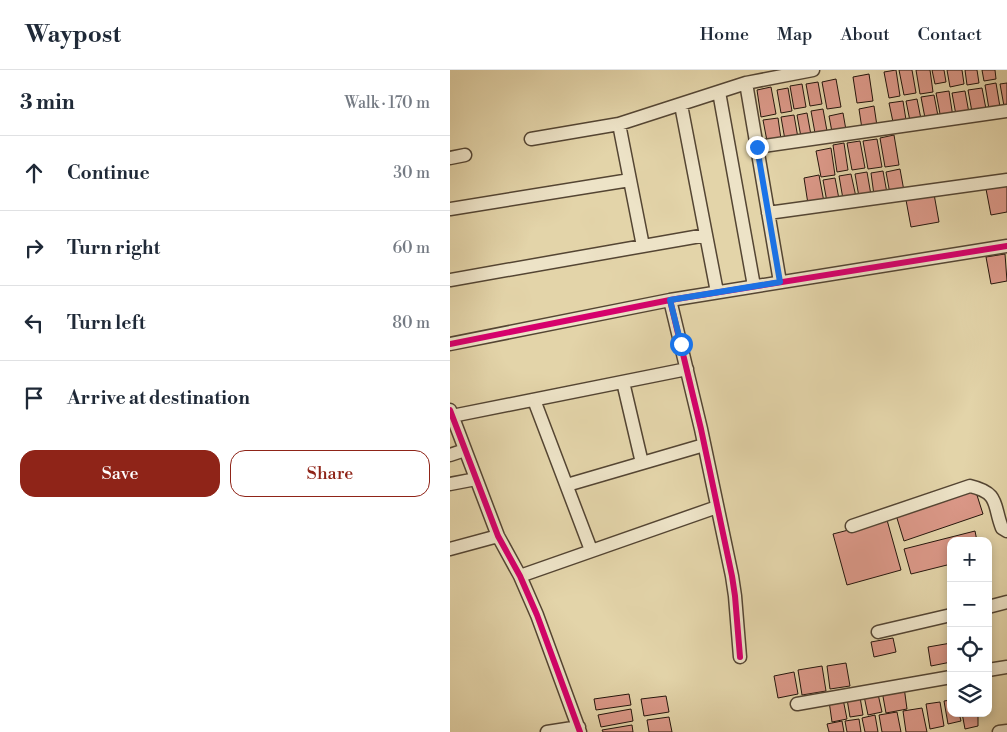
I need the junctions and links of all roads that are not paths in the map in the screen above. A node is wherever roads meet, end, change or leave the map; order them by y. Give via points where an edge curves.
1 (809, 70) edge
2 (746, 83) junction
3 (719, 92) junction
4 (681, 104) junction
5 (1007, 111) edge
6 (619, 124) junction
7 (531, 139) dead end
8 (757, 147) junction
9 (465, 155) dead end
10 (450, 158) edge
11 (630, 180) junction
12 (1007, 180) edge
13 (450, 209) edge
14 (768, 213) junction
15 (706, 235) junction
16 (643, 246) junction
17 (1007, 246) edge
18 (450, 280) edge
19 (780, 282) junction
20 (754, 286) junction
21 (717, 292) junction
22 (670, 300) junction
23 (450, 344) edge
24 (687, 369) junction
25 (623, 382) junction
26 (534, 400) junction
27 (451, 413) edge
28 (704, 445) junction
29 (465, 450) junction
30 (450, 455) edge
31 (642, 463) junction
32 (476, 479) junction
33 (450, 484) edge
34 (567, 485) junction
35 (717, 507) junction
36 (852, 526) dead end
37 (1007, 531) edge
38 (498, 536) junction
39 (450, 549) edge
40 (591, 550) junction
41 (520, 576) junction
42 (1007, 602) edge
43 (992, 606) edge
44 (947, 616) edge
45 (878, 632) dead end
46 (740, 657) dead end
47 (1007, 667) edge
48 (992, 669) edge
49 (947, 678) edge
50 (797, 704) dead end
51 (580, 729) edge
52 (1007, 731) edge
53 (547, 732) edge
54 (998, 732) edge

1 - 2 street
2 - 3 street
2 - 8 street
3 - 4 street
3 - 20 street
4 - 6 street
4 - 15 street
5 - 8 street
6 - 7 street
6 - 11 street
8 - 14 street
9 - 10 street
11 - 13 street
11 - 16 street
12 - 14 street
14 - 19 street
15 - 16 street
15 - 21 street
16 - 18 street
17 - 19 street
19 - 20 street
20 - 21 street
21 - 22 street
22 - 23 street
22 - 24 street
24 - 25 street
24 - 28 street
25 - 26 street
25 - 31 street
26 - 27 street
26 - 34 street
27 - 29 street
28 - 31 street
28 - 35 street
29 - 30 street
29 - 32 street
31 - 34 street
32 - 33 street
32 - 38 street
34 - 40 street
35 - 40 street
35 - 46 street via 735,596
36 - 37 street via 970,486 993,498 1002,528
38 - 39 street
38 - 41 street
40 - 41 street
41 - 51 street
42 - 43 street
44 - 45 street
47 - 48 street
49 - 50 street
51 - 53 street
52 - 54 street

